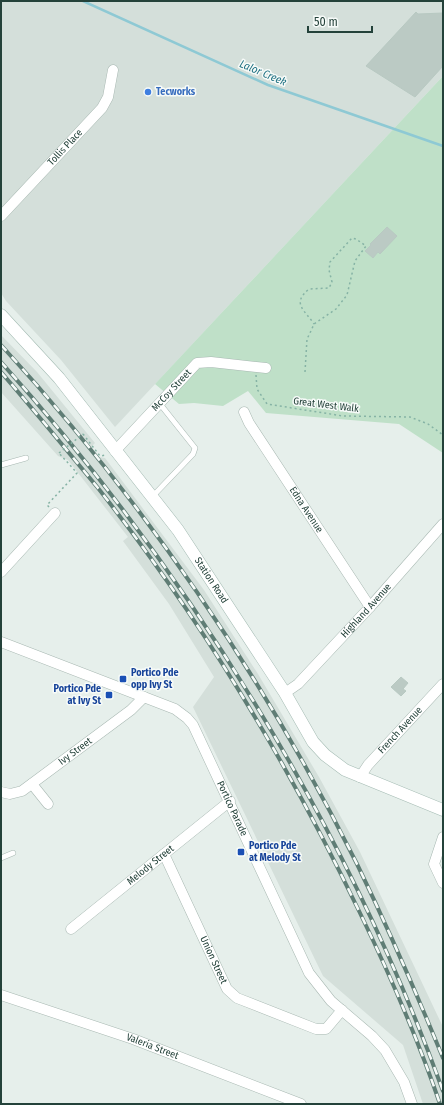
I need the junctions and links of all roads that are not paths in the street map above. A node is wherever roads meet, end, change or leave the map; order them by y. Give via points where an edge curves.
1 (113, 70) dead end
2 (1, 216) edge
3 (1, 315) edge
4 (261, 368) road end
5 (160, 404) junction
6 (244, 412) dead end
7 (115, 451) junction
8 (26, 458) dead end
9 (1, 465) edge
10 (152, 497) junction
11 (55, 512) road end
12 (443, 524) edge
13 (1, 572) edge
14 (370, 607) junction
15 (1, 642) edge
16 (443, 684) edge
17 (285, 693) junction
18 (144, 697) junction
19 (360, 777) junction
20 (32, 784) junction
21 (1, 792) edge
22 (230, 801) junction
23 (48, 804) dead end
24 (443, 810) edge
25 (443, 837) edge
26 (13, 853) dead end
27 (164, 854) junction
28 (1, 858) edge
29 (443, 883) edge
30 (71, 929) dead end
31 (1, 995) edge
32 (342, 1010) junction
33 (301, 1104) edge
34 (412, 1104) edge

1 - 2 street, Tollis Place via 108,97 102,108
3 - 7 main road, Station Road via 59,378
4 - 5 street, McCoy Street via 212,362 198,363
5 - 7 street, McCoy Street
5 - 10 lane via 195,448 193,454
6 - 14 street, Edna Avenue
7 - 10 main road, Station Road
8 - 9 lane
10 - 17 main road, Station Road via 178,530
11 - 13 street
12 - 14 street, Highland Avenue
14 - 17 street, Highland Avenue via 298,684
15 - 18 street, Portico Parade
16 - 19 street, French Avenue via 368,765
17 - 19 main road, Station Road via 314,742 325,755 345,770
18 - 20 street, Ivy Street via 131,710
18 - 22 street, Portico Parade via 175,709 188,718
19 - 24 main road, Station Road
20 - 21 street, Ivy Street via 22,791 10,794
20 - 23 street
22 - 27 street, Melody Street
22 - 32 street, Portico Parade via 309,973 331,1001
25 - 29 street via 434,864
26 - 28 lane
27 - 30 street, Melody Street
27 - 32 street, Union Street via 227,989 237,998 316,1029 326,1028
31 - 33 street, Valeria Street via 133,1040
32 - 34 street, Portico Parade via 385,1050 404,1082

